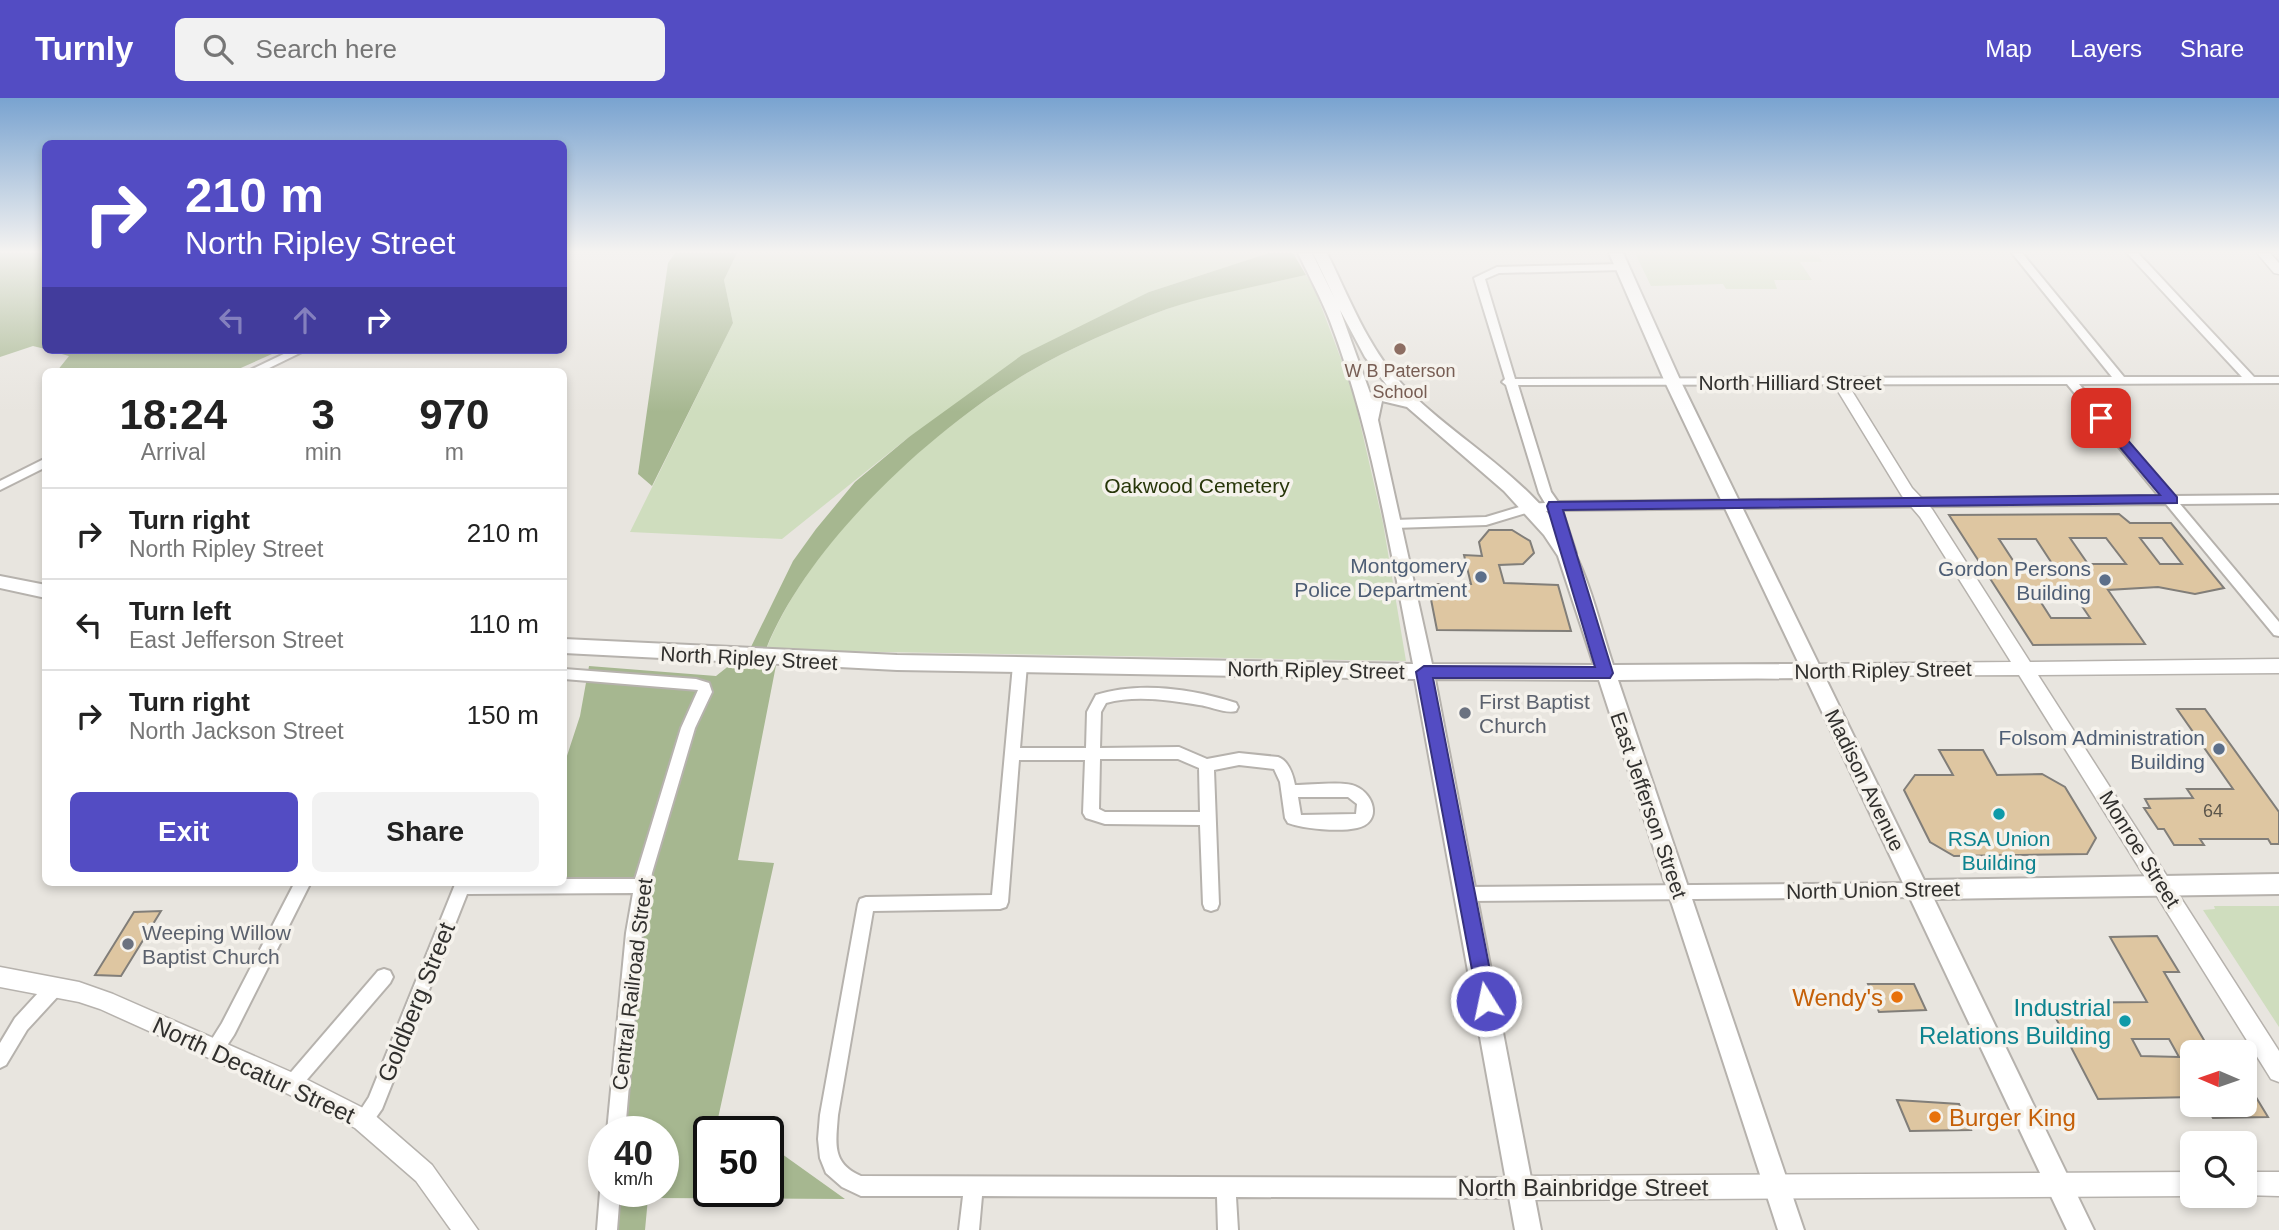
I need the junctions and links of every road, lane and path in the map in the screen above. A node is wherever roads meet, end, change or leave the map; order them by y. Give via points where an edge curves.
1 (1336, 306) edge
2 (1340, 306) edge
3 (1486, 306) edge
4 (1639, 306) edge
5 (2060, 306) edge
6 (2181, 306) edge
7 (292, 354) edge
8 (261, 368) edge
9 (2251, 380) junction
10 (2279, 380) edge
11 (1508, 382) junction
12 (1673, 382) junction
13 (2071, 382) junction
14 (2122, 382) junction
15 (1840, 383) junction
16 (1412, 403) junction
17 (1370, 419) junction
18 (42, 464) edge
19 (0, 486) edge
20 (2279, 499) edge
21 (2172, 500) junction
22 (1916, 501) junction
23 (1733, 502) junction
24 (1554, 506) junction
25 (1529, 508) junction
26 (1394, 524) junction
27 (1576, 579) junction
28 (0, 582) edge
29 (42, 591) edge
30 (2279, 631) edge
31 (567, 646) edge
32 (1020, 665) junction
33 (2279, 666) edge
34 (2026, 668) junction
35 (1813, 671) junction
36 (1424, 672) junction
37 (1605, 673) junction
38 (567, 674) edge
39 (1231, 707) dead end
40 (1012, 754) junction
41 (1091, 754) junction
42 (1206, 765) junction
43 (1289, 790) junction
44 (1209, 819) junction
45 (2279, 884) edge
46 (301, 886) edge
47 (463, 886) edge
48 (567, 886) edge
49 (642, 886) junction
50 (2162, 886) junction
51 (1918, 890) junction
52 (1679, 893) junction
53 (1466, 894) junction
54 (1211, 904) dead end
55 (384, 976) dead end
56 (0, 977) edge
57 (55, 987) junction
58 (214, 1050) junction
59 (0, 1059) edge
60 (2279, 1070) edge
61 (292, 1084) junction
62 (618, 1116) edge
63 (363, 1119) junction
64 (2180, 1184) edge
65 (2257, 1184) edge
66 (2279, 1184) edge
67 (2059, 1185) junction
68 (1776, 1186) junction
69 (973, 1187) junction
70 (1226, 1188) junction
71 (1520, 1188) junction
72 (609, 1207) edge
73 (466, 1230) edge
74 (607, 1230) edge
75 (970, 1230) edge
76 (1228, 1230) edge
77 (1528, 1230) edge
78 (1791, 1230) edge
79 (2081, 1230) edge

1 - 17 main road
2 - 16 main road via 1394,385
3 - 11 street, East Jefferson Street
4 - 12 main road, Madison Avenue
5 - 14 street
6 - 9 street
7 - 8 street
9 - 10 street, North Hilliard Street
9 - 14 street, North Hilliard Street
11 - 12 street, North Hilliard Street
11 - 24 street, East Jefferson Street via 1545,493
12 - 15 street, North Hilliard Street
12 - 23 main road, Madison Avenue
13 - 14 street, North Hilliard Street
13 - 15 street, North Hilliard Street
13 - 21 street
15 - 22 street, Monroe Street
16 - 17 main road via 1375,397
16 - 25 main road
17 - 26 main road
18 - 19 street
20 - 21 street
21 - 22 street
21 - 30 street
22 - 23 street
22 - 34 street, Monroe Street
23 - 24 street
23 - 35 main road, Madison Avenue
24 - 25 street
24 - 27 street, East Jefferson Street
25 - 26 street via 1486,521
25 - 27 main road via 1559,541
26 - 36 main road
27 - 37 main road, East Jefferson Street
28 - 29 main road
31 - 32 main road, North Ripley Street via 772,660
32 - 36 main road, North Ripley Street
32 - 40 street
33 - 34 street, North Ripley Street
34 - 35 street, North Ripley Street
34 - 50 street, Monroe Street
35 - 37 main road, North Ripley Street
35 - 51 main road, Madison Avenue
36 - 37 main road, North Ripley Street
36 - 53 main road
37 - 52 main road, East Jefferson Street
38 - 49 street, Central Railroad Street via 704,687
39 - 41 street via 1197,697 1108,696 1096,704
40 - 41 street
40 - 69 street, North Bainbridge Street via 1000,902 866,904 829,1115 827,1148 832,1168 844,1180 861,1186
41 - 42 street via 1179,753
41 - 44 street via 1091,813 1097,817
42 - 43 street via 1238,759 1271,761 1283,769
42 - 44 street
43 - 43 street via 1293,818 1301,821 1356,822 1364,818 1366,801 1351,791
44 - 54 street
45 - 50 main road, North Union Street
46 - 58 street
47 - 63 street, Goldberg Street via 376,1103
48 - 49 street
49 - 62 street, Central Railroad Street
50 - 51 main road, North Union Street
50 - 60 street, Monroe Street
51 - 52 street, North Union Street
51 - 67 main road, Madison Avenue
52 - 53 street, North Union Street
52 - 68 main road, East Jefferson Street
53 - 71 main road
55 - 61 street
56 - 57 street, North Decatur Street
57 - 58 street, North Decatur Street via 105,1001
57 - 59 street via 21,1024
58 - 61 street, North Decatur Street
61 - 63 street, North Decatur Street
63 - 73 street, North Decatur Street via 424,1173
64 - 67 street, North Bainbridge Street
65 - 66 street
67 - 68 street, North Bainbridge Street
67 - 79 main road, Madison Avenue
68 - 71 street, North Bainbridge Street
68 - 78 main road, East Jefferson Street
69 - 70 street, North Bainbridge Street
69 - 75 street
70 - 71 street, North Bainbridge Street
70 - 76 street
71 - 77 main road
72 - 74 street

